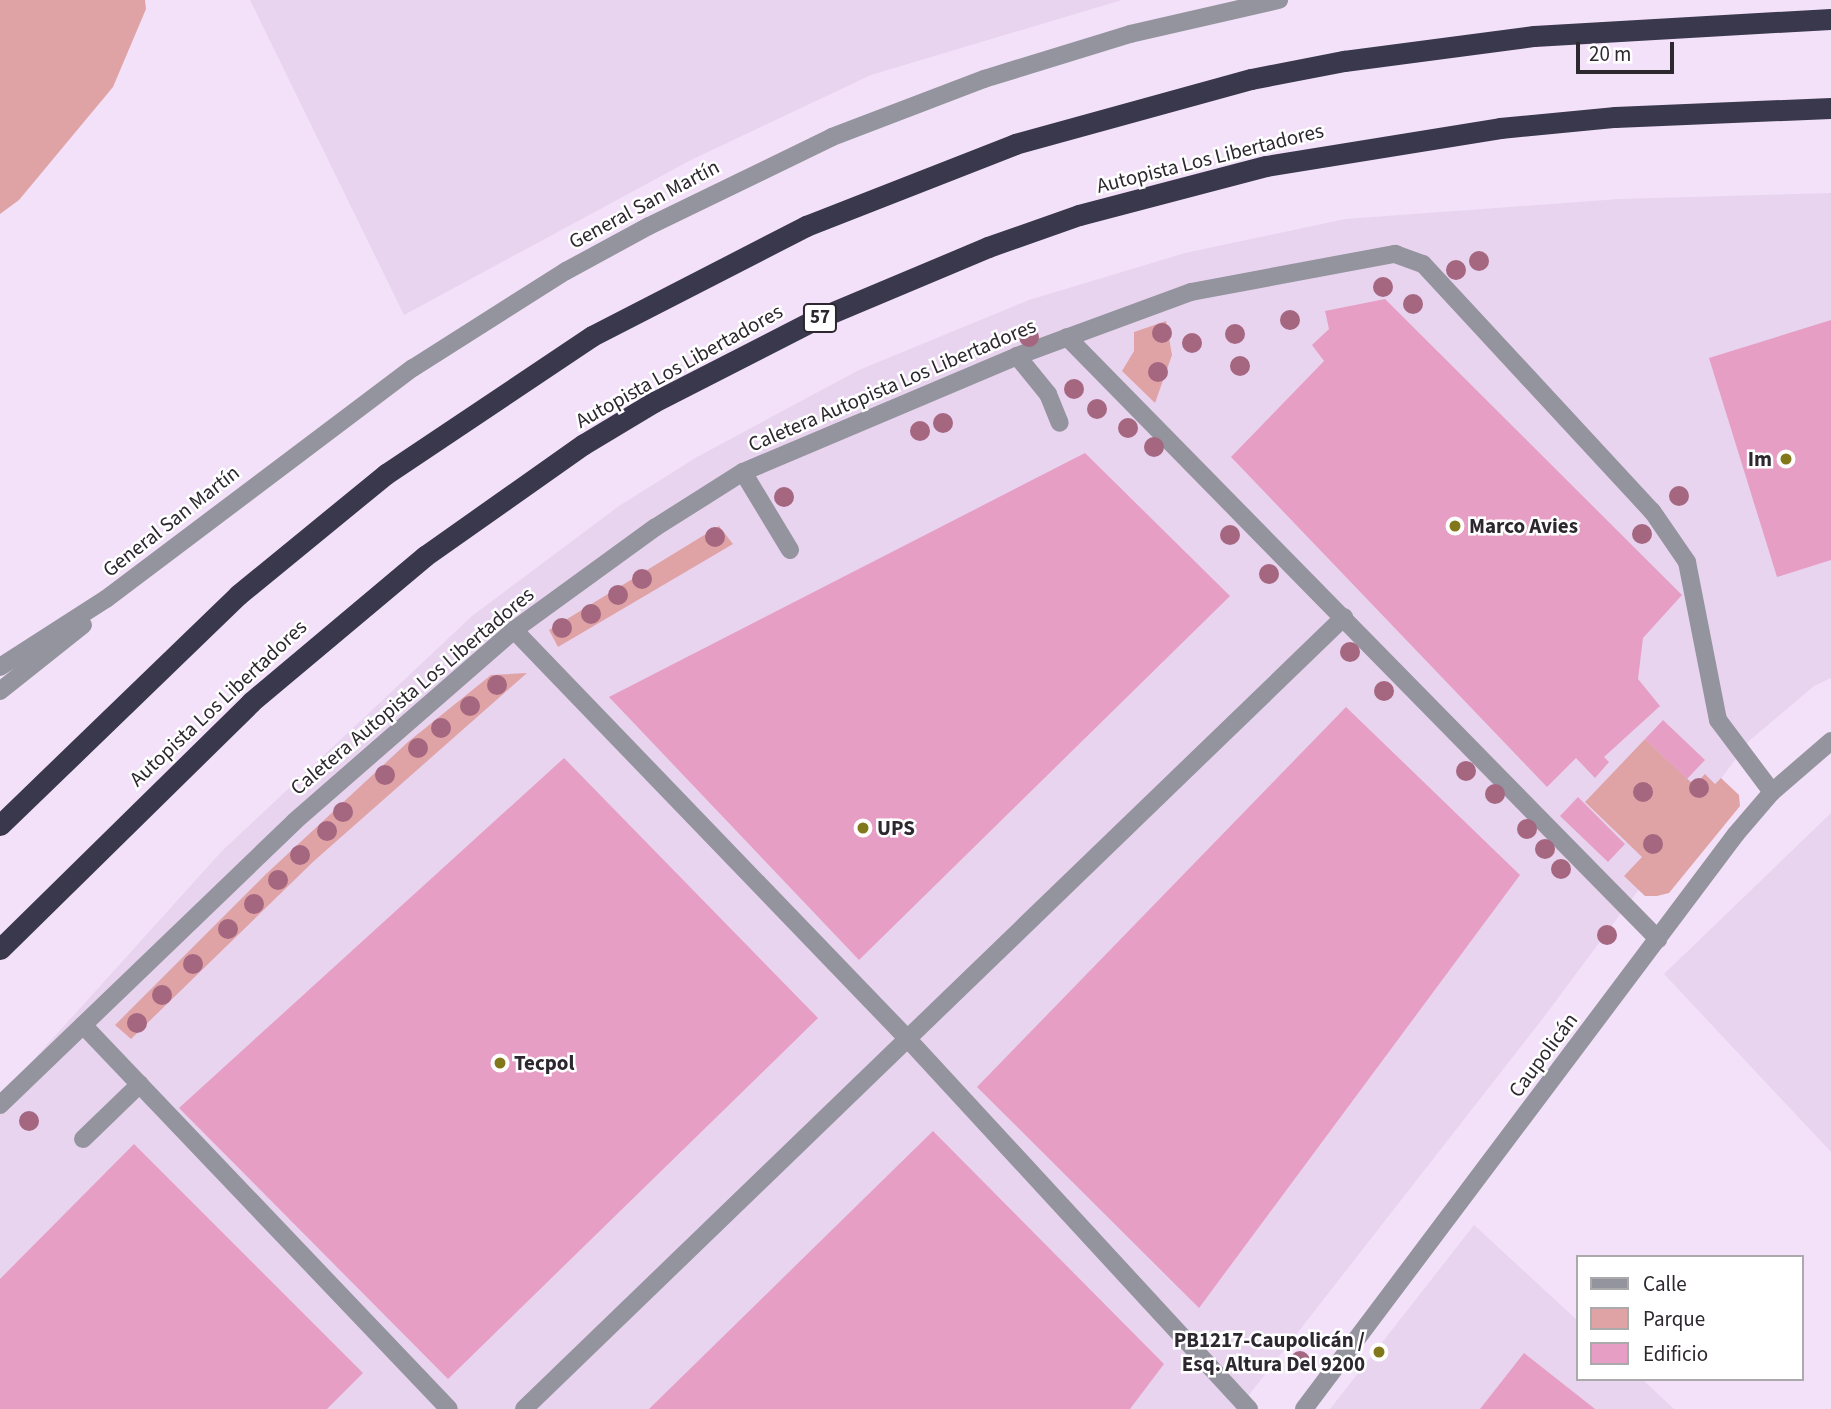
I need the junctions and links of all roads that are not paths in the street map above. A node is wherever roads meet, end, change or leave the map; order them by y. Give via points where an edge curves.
1 (1279, 0) edge
2 (1831, 19) edge
3 (1831, 108) edge
4 (1067, 337) junction
5 (1017, 356) junction
6 (1060, 423) dead end
7 (743, 472) junction
8 (790, 550) dead end
9 (106, 599) junction
10 (1344, 617) junction
11 (513, 630) junction
12 (0, 667) edge
13 (0, 691) edge
14 (1831, 741) edge
15 (1772, 792) junction
16 (0, 825) edge
17 (1658, 939) junction
18 (0, 949) edge
19 (83, 1025) junction
20 (906, 1037) junction
21 (140, 1084) junction
22 (0, 1105) edge
23 (83, 1139) dead end
24 (449, 1409) edge
25 (524, 1409) edge
26 (1249, 1409) edge
27 (1304, 1409) edge

1 - 9 street, General San Martín via 1130,34 984,79 832,137 660,220 566,271 413,368
2 - 16 highway via 1534,36 1371,57 1251,79 1015,144 806,226 592,336 386,474 237,595
3 - 18 highway, Autopista Los Libertadores / 57 via 1615,117 1500,128 1266,166 1066,220 963,257 812,321 596,437 425,556 251,702
4 - 5 street, Caletera Autopista Los Libertadores
4 - 10 street
4 - 15 street, Caletera Autopista Los Libertadores via 1191,292 1395,254 1423,264 1652,511 1687,562 1718,720
5 - 6 street via 1048,394
5 - 7 street, Caletera Autopista Los Libertadores
7 - 8 street
7 - 11 street, Caletera Autopista Los Libertadores via 656,527
9 - 12 street, General San Martín
9 - 13 street, General San Martín via 54,652
10 - 17 street
10 - 20 street
11 - 19 street, Caletera Autopista Los Libertadores via 295,821
11 - 20 street
14 - 15 street, Caupolicán
15 - 17 street, Caupolicán
17 - 27 street, Caupolicán
19 - 21 street
19 - 22 street, Caletera Autopista Los Libertadores
20 - 25 street
20 - 26 street
21 - 23 street
21 - 24 street

